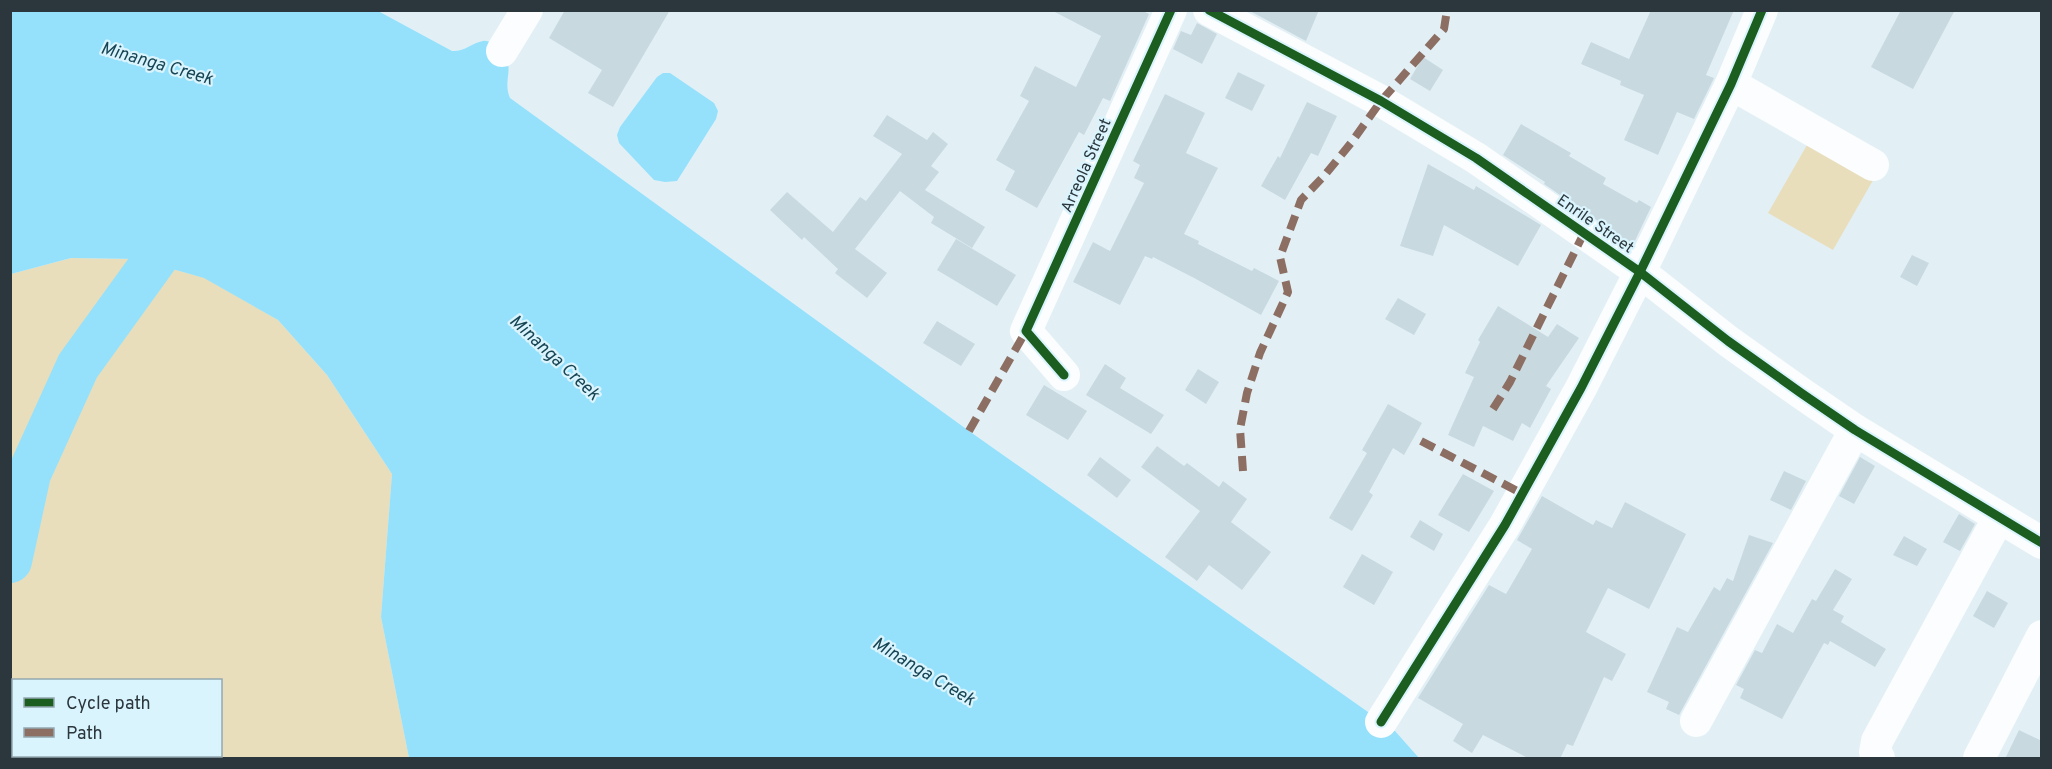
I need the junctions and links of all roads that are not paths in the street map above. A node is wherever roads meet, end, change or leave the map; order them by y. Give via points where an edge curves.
1 (527, 10) edge
2 (1171, 10) edge
3 (1209, 10) edge
4 (1762, 10) edge
5 (502, 51) dead end
6 (1731, 84) junction
7 (1873, 165) dead end
8 (1640, 272) junction
9 (1064, 375) dead end
10 (1855, 430) junction
11 (2000, 517) junction
12 (2042, 543) edge
13 (2042, 636) edge
14 (1381, 722) dead end
15 (1696, 722) dead end
16 (1879, 759) edge
17 (1979, 759) edge

1 - 5 street
2 - 9 street, Arreola Street via 1026,332
3 - 8 street, Enrile Street via 1382,101 1457,146
4 - 6 street
6 - 7 street
6 - 8 street
8 - 10 street, Enrile Street via 1728,341
8 - 14 street via 1505,525
10 - 11 street, Enrile Street
10 - 15 street
11 - 12 street, Enrile Street
11 - 16 street via 1876,741
13 - 17 street

